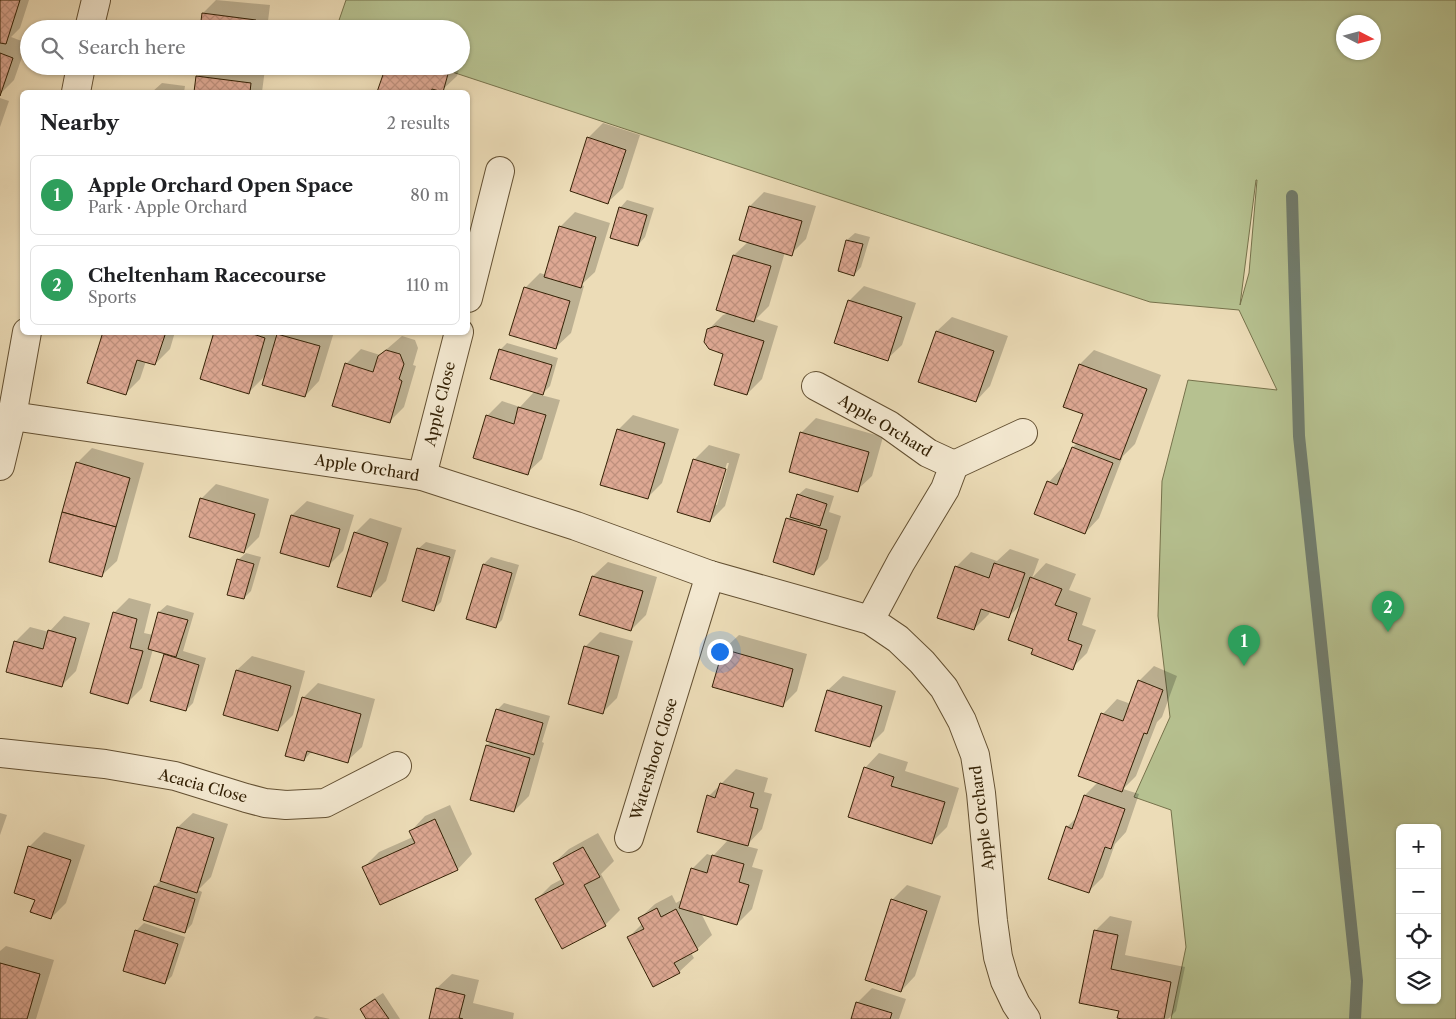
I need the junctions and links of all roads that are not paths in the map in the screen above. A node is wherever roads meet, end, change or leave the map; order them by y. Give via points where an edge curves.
1 (96, 0) edge
2 (91, 20) edge
3 (79, 75) edge
4 (76, 90) edge
5 (500, 170) dead end
6 (470, 290) edge
7 (27, 335) edge
8 (458, 335) edge
9 (816, 386) dead end
10 (12, 416) junction
11 (1023, 433) dead end
12 (954, 465) junction
13 (0, 466) edge
14 (422, 476) junction
15 (710, 574) junction
16 (870, 620) junction
17 (0, 753) edge
18 (397, 766) dead end
19 (630, 838) dead end
20 (1026, 1019) edge

1 - 2 street
3 - 4 street
5 - 6 street
7 - 10 street
8 - 14 street, Apple Close
9 - 12 street, Apple Orchard via 889,425 928,453
10 - 13 street
10 - 14 street, Apple Orchard
11 - 12 street
12 - 16 street via 946,489
14 - 15 street, Apple Orchard
15 - 16 street, Apple Orchard
15 - 19 street, Watershoot Close
16 - 20 street, Apple Orchard via 898,639 922,662 944,688 962,721 975,755 982,792 998,957 1005,981
17 - 18 street, Acacia Close via 165,774 265,803 305,806 325,803

